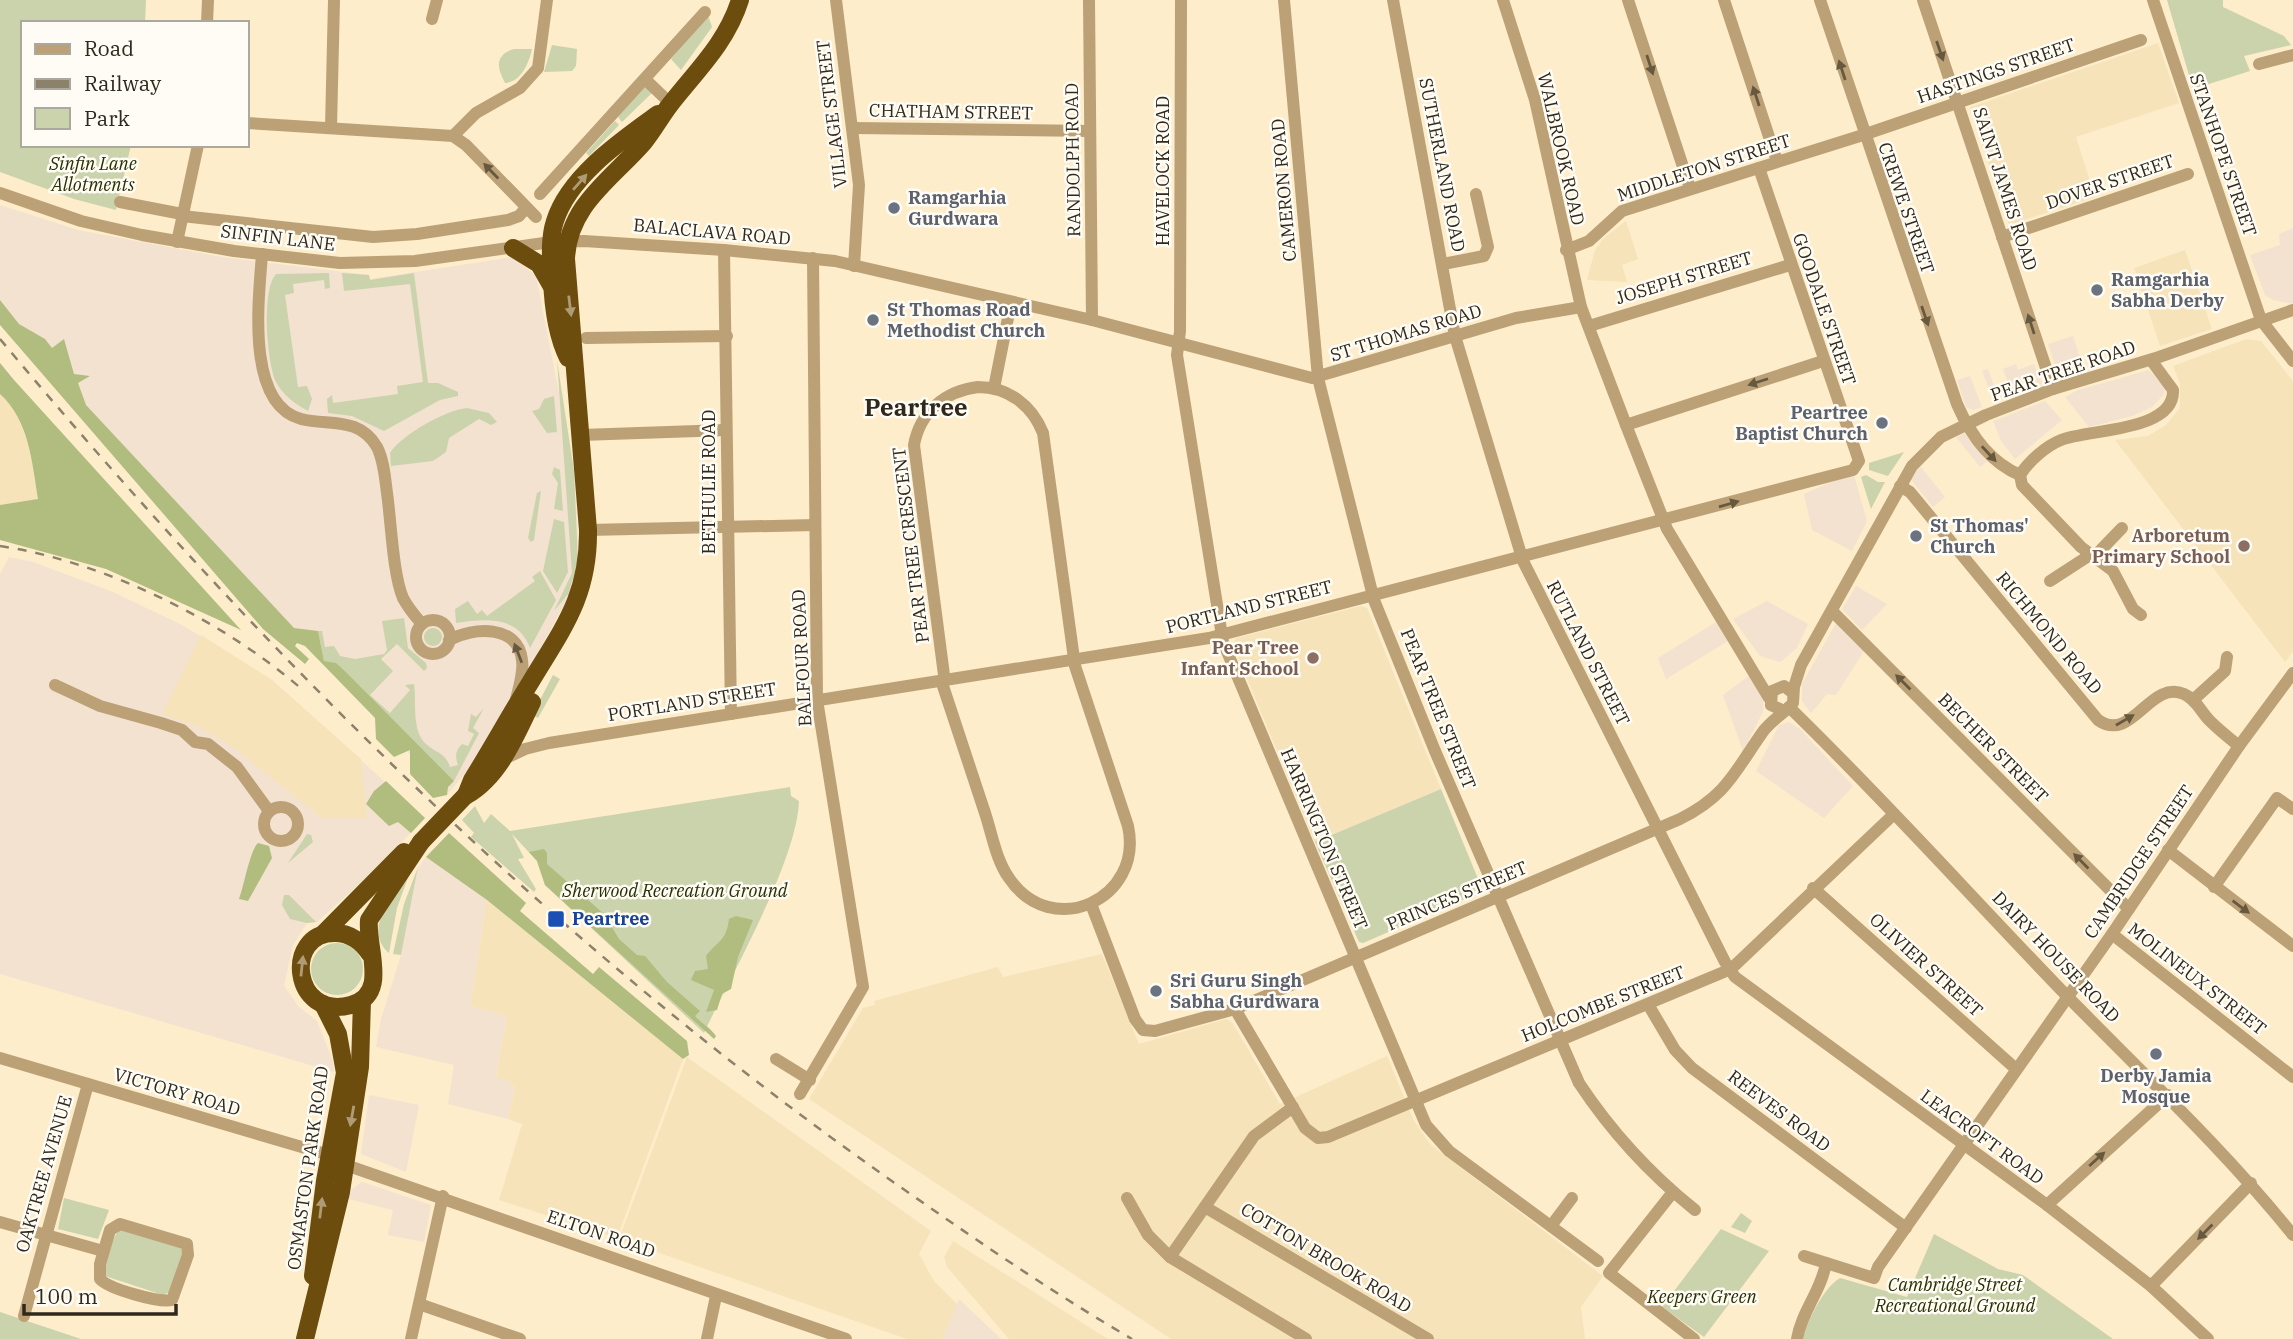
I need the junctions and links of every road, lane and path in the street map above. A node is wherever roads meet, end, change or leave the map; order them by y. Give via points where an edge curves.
1 (208, 0) edge
2 (334, 0) edge
3 (437, 0) edge
4 (547, 0) edge
5 (740, 0) edge
6 (835, 0) edge
7 (1089, 0) edge
8 (1181, 0) edge
9 (1284, 0) edge
10 (1393, 0) edge
11 (1503, 0) edge
12 (1628, 0) edge
13 (1724, 0) edge
14 (1820, 0) edge
15 (1923, 0) edge
16 (2153, 0) edge
17 (705, 12) dead end
18 (432, 19) dead end
19 (207, 21) edge
20 (2141, 40) dead end
21 (2293, 55) edge
22 (2259, 64) dead end
23 (646, 80) junction
24 (1957, 102) junction
25 (670, 105) junction
26 (248, 123) edge
27 (331, 128) junction
28 (854, 128) junction
29 (1090, 131) junction
30 (1863, 135) junction
31 (453, 136) junction
32 (198, 147) edge
33 (1777, 161) junction
34 (1759, 168) junction
35 (2189, 174) dead end
36 (1690, 188) junction
37 (2, 193) edge
38 (540, 194) dead end
39 (1476, 194) dead end
40 (120, 202) dead end
41 (182, 215) junction
42 (2002, 236) junction
43 (177, 242) junction
44 (559, 242) junction
45 (513, 248) junction
46 (724, 250) junction
47 (1566, 250) junction
48 (262, 254) junction
49 (813, 258) junction
50 (1443, 264) junction
51 (854, 265) junction
52 (1790, 265) junction
53 (552, 288) junction
54 (1012, 303) junction
55 (1581, 307) junction
56 (2293, 310) edge
57 (1092, 320) junction
58 (2261, 320) junction
59 (1589, 326) junction
60 (727, 336) junction
61 (1455, 336) junction
62 (586, 338) dead end
63 (1178, 342) junction
64 (2151, 359) junction
65 (1823, 361) junction
66 (2293, 361) edge
67 (573, 371) junction
68 (1318, 378) junction
69 (994, 388) junction
70 (2053, 389) junction
71 (1626, 425) junction
72 (1966, 425) junction
73 (726, 430) junction
74 (582, 435) junction
75 (1859, 461) joint
76 (2020, 475) junction
77 (1900, 486) junction
78 (1663, 520) junction
79 (815, 525) junction
80 (726, 526) junction
81 (2122, 528) dead end
82 (588, 530) junction
83 (1521, 556) junction
84 (2093, 556) junction
85 (2050, 581) dead end
86 (1373, 594) junction
87 (1832, 611) junction
88 (2141, 615) dead end
89 (422, 624) junction
90 (1222, 634) junction
91 (449, 640) junction
92 (552, 650) junction
93 (2227, 657) dead end
94 (1074, 660) junction
95 (1752, 665) junction
96 (1801, 665) junction
97 (2293, 673) edge
98 (944, 680) junction
99 (55, 685) dead end
100 (1779, 686) junction
101 (2288, 689) edge
102 (1793, 693) junction
103 (1770, 699) junction
104 (817, 700) junction
105 (2193, 700) junction
106 (1786, 709) junction
107 (513, 713) junction
108 (731, 714) junction
109 (1763, 732) junction
110 (513, 739) junction
111 (549, 743) junction
112 (2239, 746) junction
113 (501, 760) junction
114 (482, 764) junction
115 (466, 795) junction
116 (2293, 808) edge
117 (270, 811) dead end
118 (1894, 814) junction
119 (1657, 829) junction
120 (421, 842) junction
121 (2168, 850) junction
122 (2214, 887) junction
123 (1813, 888) junction
124 (1499, 897) junction
125 (1090, 904) junction
126 (2129, 909) junction
127 (323, 934) junction
128 (2112, 934) junction
129 (2293, 946) edge
130 (370, 954) junction
131 (1356, 958) junction
132 (1731, 969) junction
133 (2068, 997) junction
134 (362, 1000) junction
135 (323, 1004) junction
136 (1650, 1006) junction
137 (1235, 1009) junction
138 (1559, 1042) junction
139 (0, 1059) edge
140 (776, 1059) dead end
141 (2016, 1069) junction
142 (2293, 1077) edge
143 (810, 1080) junction
144 (88, 1084) junction
145 (800, 1094) dead end
146 (2168, 1095) junction
147 (1414, 1101) junction
148 (1293, 1107) junction
149 (1963, 1146) junction
150 (336, 1159) junction
151 (2252, 1183) junction
152 (1673, 1192) junction
153 (443, 1196) junction
154 (1127, 1198) dead end
155 (1572, 1198) dead end
156 (2047, 1205) junction
157 (1205, 1206) junction
158 (1695, 1210) dead end
159 (0, 1222) edge
160 (1551, 1226) junction
161 (1906, 1228) junction
162 (45, 1235) junction
163 (2293, 1235) edge
164 (103, 1251) junction
165 (1804, 1256) dead end
166 (1170, 1257) junction
167 (1598, 1261) dead end
168 (1826, 1263) junction
169 (2151, 1286) junction
170 (716, 1296) junction
171 (419, 1304) junction
172 (24, 1315) dead end
173 (305, 1339) edge
174 (411, 1339) edge
175 (520, 1339) edge
176 (707, 1339) edge
177 (846, 1339) edge
178 (1306, 1339) edge
179 (1428, 1339) edge
180 (1694, 1339) edge
181 (1797, 1339) edge
182 (2208, 1339) edge

1 - 19 street
2 - 27 street
3 - 18 street
4 - 31 street via 538,68 520,88 476,113
5 - 25 highway via 712,56
6 - 28 street, VILLAGE STREET
7 - 29 street, RANDOLPH ROAD
8 - 63 street, HAVELOCK ROAD
9 - 68 street, CAMERON ROAD
10 - 50 street, SUTHERLAND ROAD
11 - 47 street, WALBROOK ROAD via 1535,100
12 -> 36 street
33 -> 13 street
30 -> 14 street, CREWE STREET
15 -> 24 street, SAINT JAMES ROAD
16 - 58 street, STANHOPE STREET
17 - 23 street
20 - 24 street, HASTINGS STREET
21 - 22 street
23 - 25 street
23 - 38 street
24 - 30 street, HASTINGS STREET
24 - 42 street, SAINT JAMES ROAD
25 - 44 highway via 643,143 578,211
26 - 27 street
27 - 31 street
28 - 29 street, CHATHAM STREET
28 - 51 street, VILLAGE STREET via 859,184
29 - 57 street, RANDOLPH ROAD
30 - 33 street, MIDDLETON STREET
30 -> 72 street, CREWE STREET
41 -> 31 street, SINFIN LANE via 394,237 531,213
32 - 41 street
33 - 34 street, MIDDLETON STREET
34 - 36 street, MIDDLETON STREET
34 - 52 street, GOODALE STREET
35 - 42 street, DOVER STREET
36 - 47 street, MIDDLETON STREET via 1622,211 1590,242
37 - 43 street, SINFIN LANE via 99,226
39 - 50 street via 1488,247 1484,256
40 - 41 street, SINFIN LANE
41 - 43 street
70 -> 42 street, SAINT JAMES ROAD
43 - 48 street, SINFIN LANE
44 - 45 street, SINFIN LANE
44 - 46 street, BALACLAVA ROAD
44 - 53 highway, OSMASTON PARK ROAD
44 -> 67 highway, OSMASTON PARK ROAD
45 - 48 street, SINFIN LANE via 383,263
45 - 53 highway via 539,264
46 - 49 street, BALACLAVA ROAD
46 - 60 street, BETHULIE ROAD
47 - 55 street, WALBROOK ROAD
48 - 89 street via 258,320 270,390 277,404 296,417 353,426 377,447 402,594
49 - 51 street, BALACLAVA ROAD
49 - 79 street, BALFOUR ROAD
50 - 61 street, SUTHERLAND ROAD
51 - 54 street, ST THOMAS ROAD
52 - 59 street, JOSEPH STREET
52 - 65 street, GOODALE STREET
53 - 67 highway, OSMASTON PARK ROAD via 558,327
54 - 57 street, ST THOMAS ROAD
54 - 69 street
55 - 59 street
55 - 61 street, ST THOMAS ROAD via 1516,318
56 - 58 street, PEAR TREE ROAD
57 - 63 street, ST THOMAS ROAD
58 - 64 street, PEAR TREE ROAD
58 - 66 street, STANHOPE STREET
59 - 71 street
60 - 62 street via 600,332
60 - 73 street, BETHULIE ROAD
61 - 68 street, ST THOMAS ROAD
61 - 83 street, RUTLAND STREET
63 - 68 street, ST THOMAS ROAD via 1279,372
63 - 90 street, HARRINGTON STREET
64 - 70 street, PEAR TREE ROAD
64 - 76 street via 2173,390 2162,412 2132,425 2059,441
65 -> 71 street
65 - 75 street, GOODALE STREET
67 - 74 highway, OSMASTON PARK ROAD
68 - 86 street, PEAR TREE STREET
69 - 94 street via 1014,396 1041,426
69 - 98 street, PEAR TREE CRESCENT via 973,387 943,399 928,413 915,438
70 - 72 street, PEAR TREE ROAD
71 - 78 street
72 -> 76 street, CREWE STREET via 1997,463
72 - 77 street, PEAR TREE ROAD via 1924,451
73 - 74 street
73 - 80 street, BETHULIE ROAD
74 - 82 highway, OSMASTON PARK ROAD
78 -> 75 street, PORTLAND STREET via 1853,470
76 - 84 street via 2022,485
77 - 87 street, PEAR TREE ROAD
77 -> 105 street, RICHMOND ROAD via 1910,492 2098,720 2121,725 2167,692 2179,692
78 - 83 street, PORTLAND STREET
78 - 95 street
79 - 80 street
79 - 104 street, BALFOUR ROAD
80 - 82 street
80 - 108 street, BETHULIE ROAD
81 - 84 street
82 - 92 highway, OSMASTON PARK ROAD via 582,590
83 - 86 street, PORTLAND STREET
83 - 119 street, RUTLAND STREET
84 - 85 street
84 - 88 street via 2113,571 2133,609
86 - 90 street, PORTLAND STREET
86 - 124 street, PEAR TREE STREET
87 - 96 street, PEAR TREE ROAD
126 -> 87 street, BECHER STREET
89 - 91 street via 441,622
89 - 91 street via 416,638 424,652 439,653
90 - 94 street, PORTLAND STREET
90 - 131 street, HARRINGTON STREET
107 -> 91 street via 522,659 511,638 480,632
92 - 107 highway, OSMASTON PARK ROAD
92 - 110 highway, OSMASTON PARK ROAD
93 - 105 street via 2225,671
94 - 98 street, PORTLAND STREET
94 - 125 street via 1131,839 1117,883
95 - 100 street
95 - 103 street
96 - 100 street, PEAR TREE ROAD
96 - 102 street, PEAR TREE ROAD
97 - 101 street, CAMBRIDGE STREET
98 - 104 street, PORTLAND STREET
98 - 125 street, PEAR TREE CRESCENT via 1007,875 1026,896 1044,906 1062,909
99 - 117 street via 208,744 237,767
100 - 102 street
100 - 103 street, PEAR TREE ROAD
101 - 112 street, CAMBRIDGE STREET
102 - 106 street, PEAR TREE ROAD
103 - 106 street, DAIRY HOUSE ROAD via 1774,708
103 - 109 street, PRINCES STREET
104 - 108 street, PORTLAND STREET
104 - 143 street, BALFOUR ROAD via 863,987
105 - 112 street
106 - 109 street, PRINCES STREET
106 - 118 street, DAIRY HOUSE ROAD
107 - 114 highway, OSMASTON PARK ROAD
108 - 111 street, PORTLAND STREET
109 - 119 street, PRINCES STREET via 1735,778 1716,797
110 - 111 street, PORTLAND STREET
110 - 113 highway, OSMASTON PARK ROAD
110 - 114 street via 507,735
111 - 113 street, PORTLAND STREET
112 - 121 street, CAMBRIDGE STREET
113 - 115 highway, OSMASTON PARK ROAD via 483,784
114 - 115 highway, OSMASTON PARK ROAD
115 - 120 highway, OSMASTON PARK ROAD, bridge
116 - 122 street via 2277,798
118 - 123 street, HOLCOMBE STREET
118 - 133 street, DAIRY HOUSE ROAD
119 - 124 street, PRINCES STREET
119 - 132 street, RUTLAND STREET
120 - 127 highway, OSMASTON PARK ROAD via 405,852
120 - 130 highway, OSMASTON PARK ROAD via 369,920
121 - 122 street
121 - 126 street, CAMBRIDGE STREET
122 -> 129 street
123 - 132 street, HOLCOMBE STREET
123 - 141 street, OLIVIER STREET
124 - 131 street, PRINCES STREET
124 - 138 street, PEAR TREE STREET
125 - 137 street, PRINCES STREET via 1139,1027 1148,1032
126 - 128 street, CAMBRIDGE STREET
127 - 130 highway via 348,935
135 -> 127 highway, OSMASTON PARK ROAD via 307,992 301,967 308,945
128 - 133 street, CAMBRIDGE STREET
128 - 142 street, MOLINEUX STREET
130 - 134 highway, OSMASTON PARK ROAD via 374,978
131 - 137 street, PRINCES STREET
131 - 147 street, HARRINGTON STREET
132 - 136 street, HOLCOMBE STREET
132 - 149 street, LEACROFT ROAD
133 - 141 street, CAMBRIDGE STREET
133 - 146 street, DAIRY HOUSE ROAD
134 - 135 highway via 345,1006
134 -> 150 highway, OSMASTON PARK ROAD via 360,1067
135 - 150 highway, OSMASTON PARK ROAD via 338,1034 345,1073
136 - 138 street, HOLCOMBE STREET
136 - 161 street, REEVES ROAD via 1675,1050 1692,1068
137 - 148 street
138 - 147 street, HOLCOMBE STREET
138 - 152 street, PEAR TREE STREET via 1604,1122
139 - 144 street, VICTORY ROAD
140 - 143 street
141 - 149 street, CAMBRIDGE STREET
143 - 145 street, BALFOUR ROAD
144 - 150 street, VICTORY ROAD
144 - 162 street, OAKTREE AVENUE
146 - 151 street, DAIRY HOUSE ROAD
156 -> 146 street
147 - 148 street, HOLCOMBE STREET via 1321,1139 1309,1133
147 - 160 street, HARRINGTON STREET via 1430,1131 1449,1150
148 - 157 street via 1254,1136
149 - 156 street, LEACROFT ROAD
149 - 161 street, CAMBRIDGE STREET
150 - 153 street, ELTON ROAD
150 - 173 highway, OSMASTON PARK ROAD via 313,1271
151 - 163 street, DAIRY HOUSE ROAD
151 -> 169 street
152 - 158 street, PEAR TREE STREET
152 - 180 street via 1611,1271
153 - 170 street, ELTON ROAD
153 - 171 street
154 - 166 street via 1148,1236
155 - 160 street
156 - 169 street, LEACROFT ROAD
157 - 166 street
157 - 179 street, COTTON BROOK ROAD
159 - 162 street
160 - 167 street, HARRINGTON STREET
161 - 168 street, CAMBRIDGE STREET via 1874,1278
162 - 164 street
162 - 172 street, OAKTREE AVENUE
164 - 164 street via 110,1230 120,1224 182,1240 189,1249 176,1296 167,1301 104,1284 99,1273
165 - 168 street
166 - 178 street
168 - 181 street via 1821,1287 1801,1319
169 - 182 street, LEACROFT ROAD
170 - 176 street
170 - 177 street, ELTON ROAD
171 - 174 street
171 - 175 street

